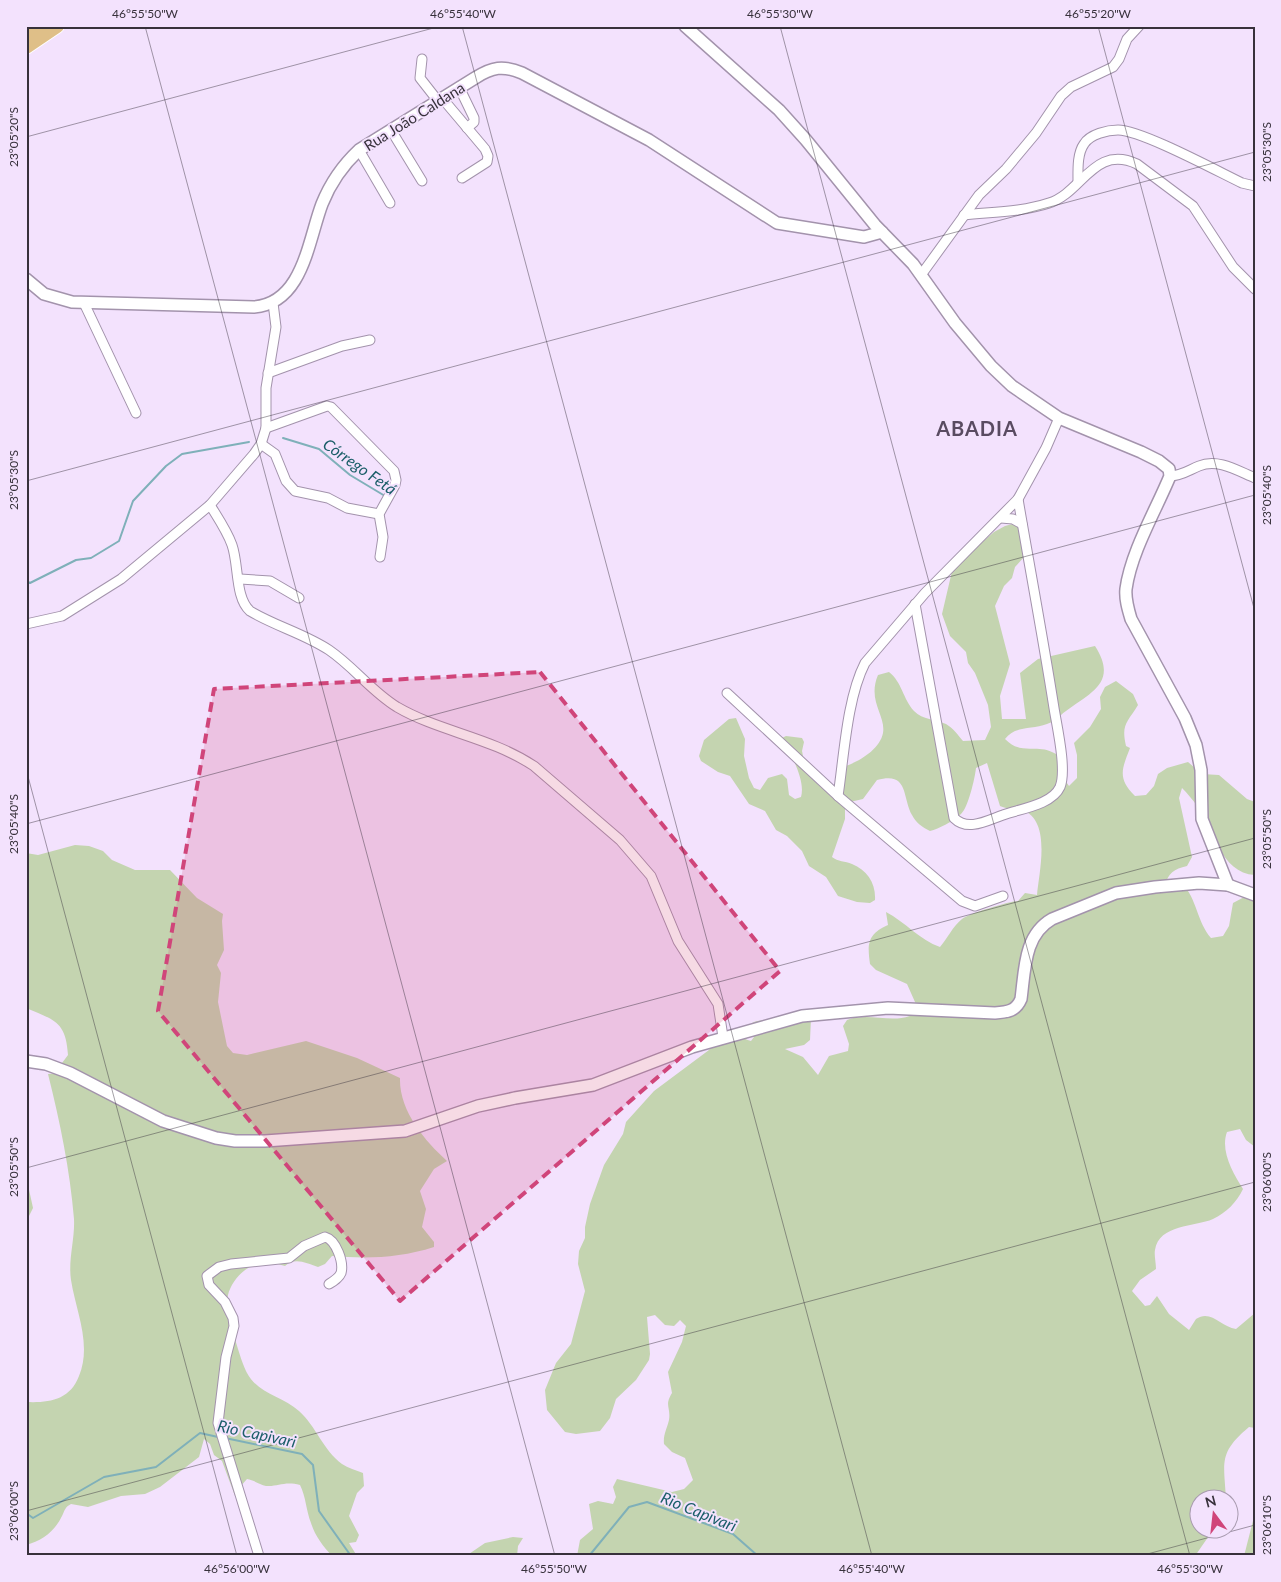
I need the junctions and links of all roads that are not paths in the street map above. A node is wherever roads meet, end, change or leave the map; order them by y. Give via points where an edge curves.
1 (40, 26) edge
2 (57, 26) edge
3 (685, 26) edge
4 (1139, 26) edge
5 (26, 35) edge
6 (26, 47) edge
7 (422, 59) dead end
8 (459, 88) junction
9 (440, 100) junction
10 (468, 128) junction
11 (390, 130) junction
12 (359, 150) junction
13 (462, 178) dead end
14 (422, 181) dead end
15 (1078, 182) junction
16 (1255, 186) edge
17 (390, 203) dead end
18 (964, 214) junction
19 (878, 229) junction
20 (922, 275) junction
21 (26, 279) edge
22 (1255, 289) edge
23 (84, 303) junction
24 (273, 303) junction
25 (370, 340) dead end
26 (268, 373) junction
27 (136, 413) dead end
28 (1059, 418) junction
29 (266, 428) junction
30 (261, 444) junction
31 (1170, 476) junction
32 (1255, 478) edge
33 (1018, 499) junction
34 (210, 505) junction
35 (379, 514) junction
36 (1001, 518) junction
37 (1022, 524) junction
38 (380, 557) dead end
39 (240, 579) junction
40 (299, 598) dead end
41 (915, 604) junction
42 (26, 624) edge
43 (727, 693) dead end
44 (838, 796) junction
45 (1228, 885) junction
46 (1255, 895) edge
47 (1003, 896) dead end
48 (723, 1037) junction
49 (26, 1061) edge
50 (329, 1284) dead end
51 (258, 1556) edge

1 - 5 main road
2 - 6 main road
3 - 19 street via 779,110
4 - 18 street via 1127,39 1113,67 1061,96 1018,155
7 - 9 street via 420,78
8 - 9 street, Rua João Caldana
8 - 10 street via 474,118
8 - 19 street, Rua João Caldana via 489,70 512,69 649,140 777,223 855,235 872,236
9 - 10 street
9 - 11 street, Rua João Caldana
10 - 13 street via 485,149 488,160
11 - 12 street, Rua João Caldana
11 - 14 street
12 - 17 street
12 - 24 street, Rua João Caldana via 346,162 323,202 290,290
15 - 16 street via 1084,144 1095,135 1120,130
15 - 18 street via 1069,192 1048,203 1023,209
15 - 22 street via 1091,168 1106,162 1128,159 1137,164 1193,206 1233,266
18 - 20 street
19 - 20 street
20 - 28 street via 955,323 991,366 1012,386
21 - 23 street via 55,298
23 - 24 street via 254,307
23 - 27 street
24 - 26 street via 276,327
25 - 26 street via 342,346
26 - 29 street
28 - 31 street via 1159,461 1169,469
28 - 33 street
29 - 30 street
29 - 35 street via 322,406 331,407 396,475 395,485
30 - 34 street
30 - 35 street via 275,454 286,481 295,491 328,498 347,508
31 - 32 street via 1207,463 1230,467
31 - 45 street via 1133,563 1126,604 1196,745 1201,770 1202,819
33 - 36 street
33 - 37 street
34 - 39 street via 232,546
34 - 42 street via 142,563 73,611
35 - 38 street via 383,537
36 - 37 street
36 - 41 street
37 - 41 street via 1058,737 1062,782 1055,794 1044,801 980,823 968,825 958,823 954,818
39 - 40 street via 270,581
39 - 48 street via 241,600 250,611 328,649 397,707 519,756 620,840 651,876 678,941 718,1004
41 - 44 street via 865,663 858,676
43 - 44 street
44 - 47 street via 962,902 975,906
45 - 46 street
45 - 48 street via 1199,883 1116,894 1052,918 1032,937 1021,999 1016,1008 1006,1012 888,1008 849,1011 794,1018
48 - 49 street via 593,1085 478,1106 405,1131 265,1141 226,1140 162,1121 70,1073
50 - 51 street via 338,1278 341,1269 337,1248 325,1237 304,1246 289,1258 231,1264 219,1267 207,1276 233,1318 218,1423

